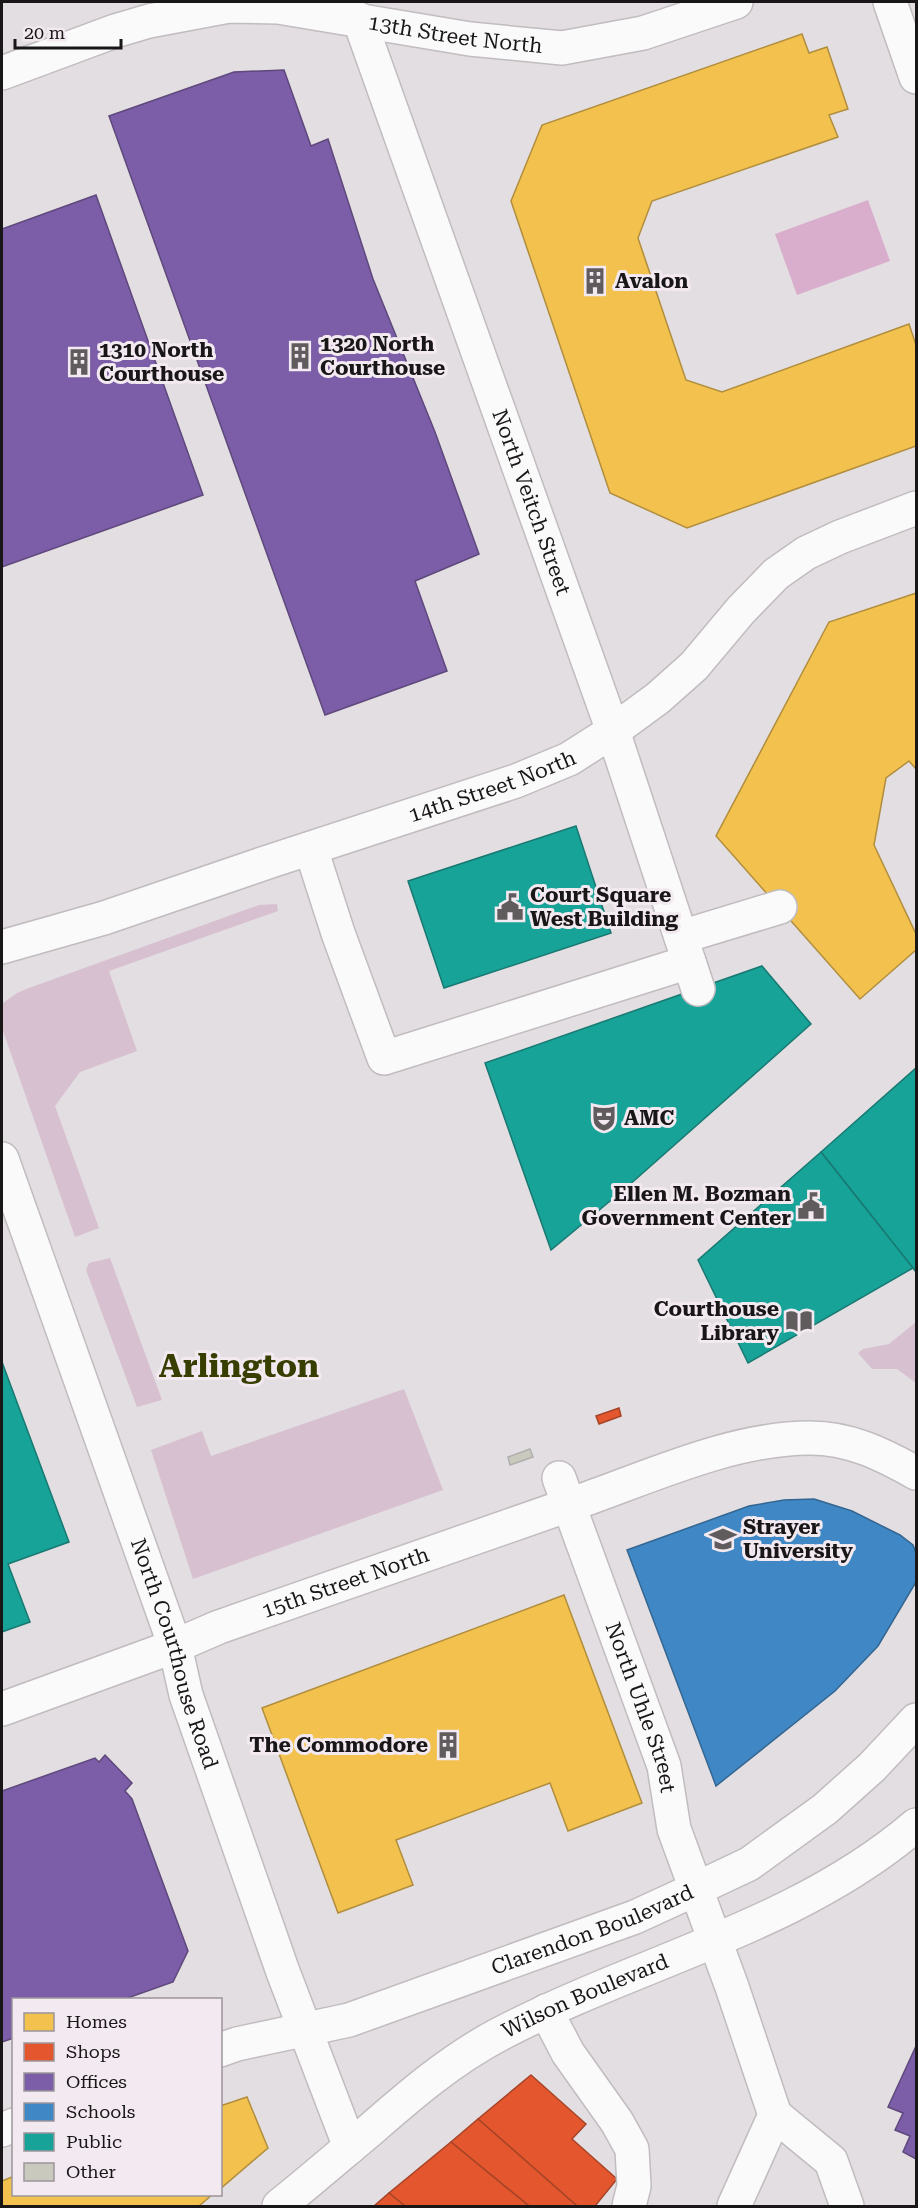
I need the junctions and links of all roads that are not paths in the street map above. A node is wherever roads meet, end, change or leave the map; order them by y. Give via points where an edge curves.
1 (736, 2) edge
2 (890, 2) edge
3 (278, 4) edge
4 (359, 19) junction
5 (2, 73) edge
6 (916, 77) edge
7 (916, 508) edge
8 (613, 731) junction
9 (311, 849) junction
10 (780, 907) dead end
11 (2, 947) edge
12 (690, 963) junction
13 (2, 1159) edge
14 (916, 1473) edge
15 (564, 1491) junction
16 (175, 1646) junction
17 (2, 1709) edge
18 (916, 1720) edge
19 (916, 1825) edge
20 (696, 1889) junction
21 (715, 1940) junction
22 (546, 2011) junction
23 (304, 2029) junction
24 (222, 2049) edge
25 (775, 2115) junction
26 (350, 2147) junction
27 (279, 2206) edge
28 (629, 2206) edge
29 (734, 2206) edge
30 (847, 2206) edge

1 - 4 street, 13th Street North via 643,33 562,48 470,39
2 - 6 street
3 - 4 street, 13th Street North
3 - 5 street, 13th Street North via 229,6 149,21
4 - 8 street, North Veitch Street
7 - 8 street, 14th Street North via 806,553 776,574 694,666
8 - 9 street, 14th Street North via 570,759 516,781
8 - 12 street, North Veitch Street
9 - 11 street, 14th Street North via 104,918
9 - 12 street via 384,1058
10 - 12 street
13 - 16 street, North Courthouse Road
14 - 15 street, 15th Street North via 840,1439 808,1438 736,1448 693,1462
15 - 16 street, 15th Street North
15 - 20 street, North Uhle Street via 664,1766 674,1829
16 - 17 street, 15th Street North
16 - 23 street, North Courthouse Road via 186,1695
18 - 20 street, Clarendon Boulevard via 825,1809 749,1864
19 - 21 street, Wilson Boulevard via 858,1868 811,1895
20 - 21 street, North Uhle Street
20 - 23 street, Clarendon Boulevard via 635,1917 496,1968 349,2020
21 - 22 street, Wilson Boulevard
21 - 25 street, North Uhle Street
22 - 26 street, Wilson Boulevard via 464,2055 427,2081
22 - 28 street via 568,2053 632,2149 634,2186
23 - 24 street, Clarendon Boulevard
23 - 26 street, North Courthouse Road
25 - 29 street
25 - 30 street via 831,2162
26 - 27 street, Wilson Boulevard

